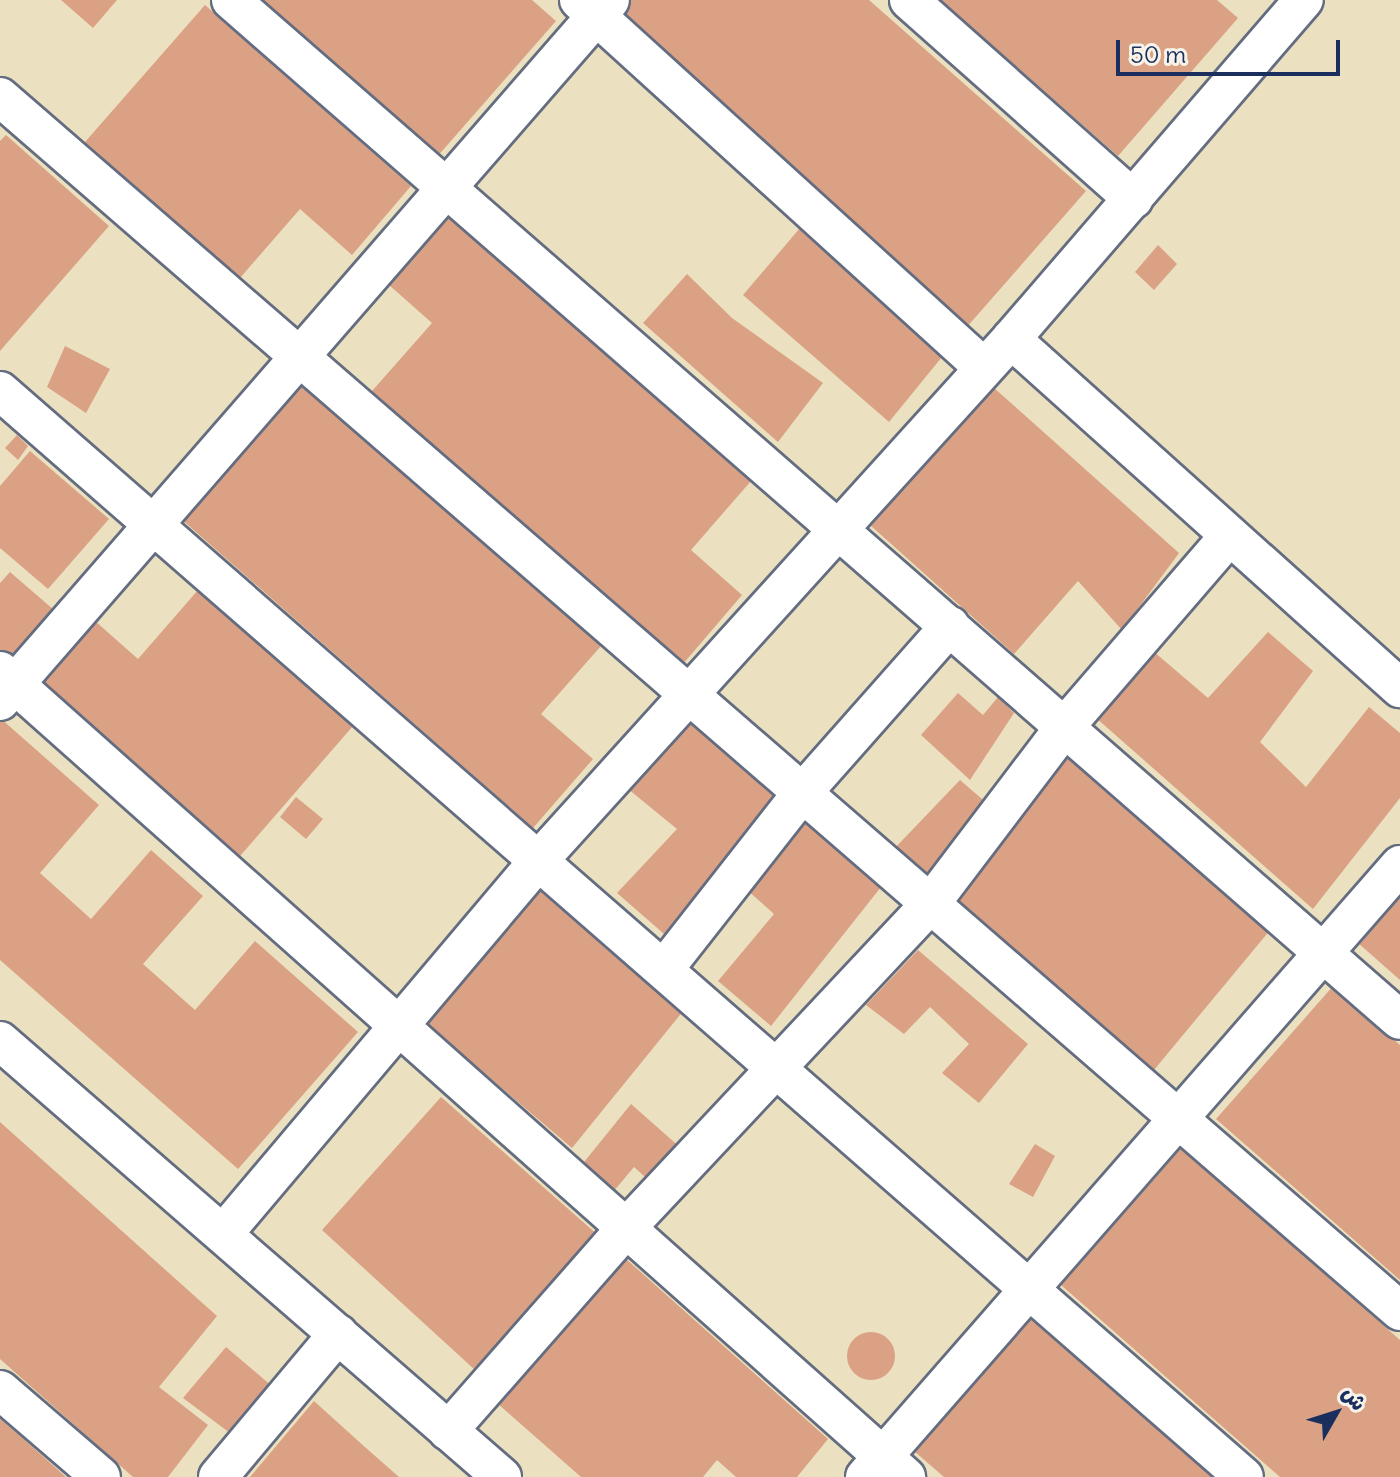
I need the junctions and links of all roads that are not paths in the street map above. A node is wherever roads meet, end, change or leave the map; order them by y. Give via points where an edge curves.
1 (231, 0) edge
2 (909, 0) edge
3 (595, 5) edge
4 (1282, 8) edge
5 (0, 97) edge
6 (445, 189) junction
7 (1133, 199) junction
8 (1011, 339) junction
9 (300, 356) junction
10 (983, 367) junction
11 (0, 391) edge
12 (153, 524) junction
13 (833, 533) junction
14 (1229, 536) junction
15 (950, 626) junction
16 (5, 685) edge
17 (1400, 688) edge
18 (689, 694) junction
19 (1067, 724) junction
20 (803, 792) junction
21 (539, 860) junction
22 (1400, 865) edge
23 (931, 903) junction
24 (1323, 952) junction
25 (664, 969) junction
26 (1400, 1020) edge
27 (398, 1024) junction
28 (0, 1041) edge
29 (779, 1069) junction
30 (1177, 1125) junction
31 (627, 1227) junction
32 (223, 1234) junction
33 (1032, 1289) junction
34 (1400, 1311) edge
35 (338, 1334) junction
36 (0, 1390) edge
37 (448, 1431) junction
38 (885, 1470) edge
39 (101, 1477) edge
40 (218, 1477) edge
41 (502, 1477) edge
42 (1244, 1477) edge

1 - 6 street
2 - 7 street
3 - 6 street
3 - 10 street
4 - 7 street
5 - 9 street
6 - 9 street
6 - 13 street
7 - 8 street
8 - 10 street
8 - 14 street
9 - 12 street
9 - 18 street
10 - 13 street
11 - 12 street
12 - 16 street
12 - 21 street
13 - 15 street
13 - 18 street
14 - 17 street
14 - 19 street
15 - 19 street
15 - 20 street
16 - 27 street
18 - 20 street
18 - 21 street
19 - 23 street
19 - 24 street
20 - 23 street
20 - 25 street
21 - 25 street
21 - 27 street
22 - 24 street
23 - 29 street
23 - 30 street
24 - 26 street
24 - 30 street
25 - 29 street
27 - 31 street
27 - 32 street
28 - 32 street
29 - 31 street
29 - 33 street
30 - 33 street
30 - 34 street
31 - 37 street
31 - 38 street
32 - 35 street
33 - 38 street
33 - 42 street
35 - 37 street
35 - 40 street
36 - 39 street
37 - 41 street

